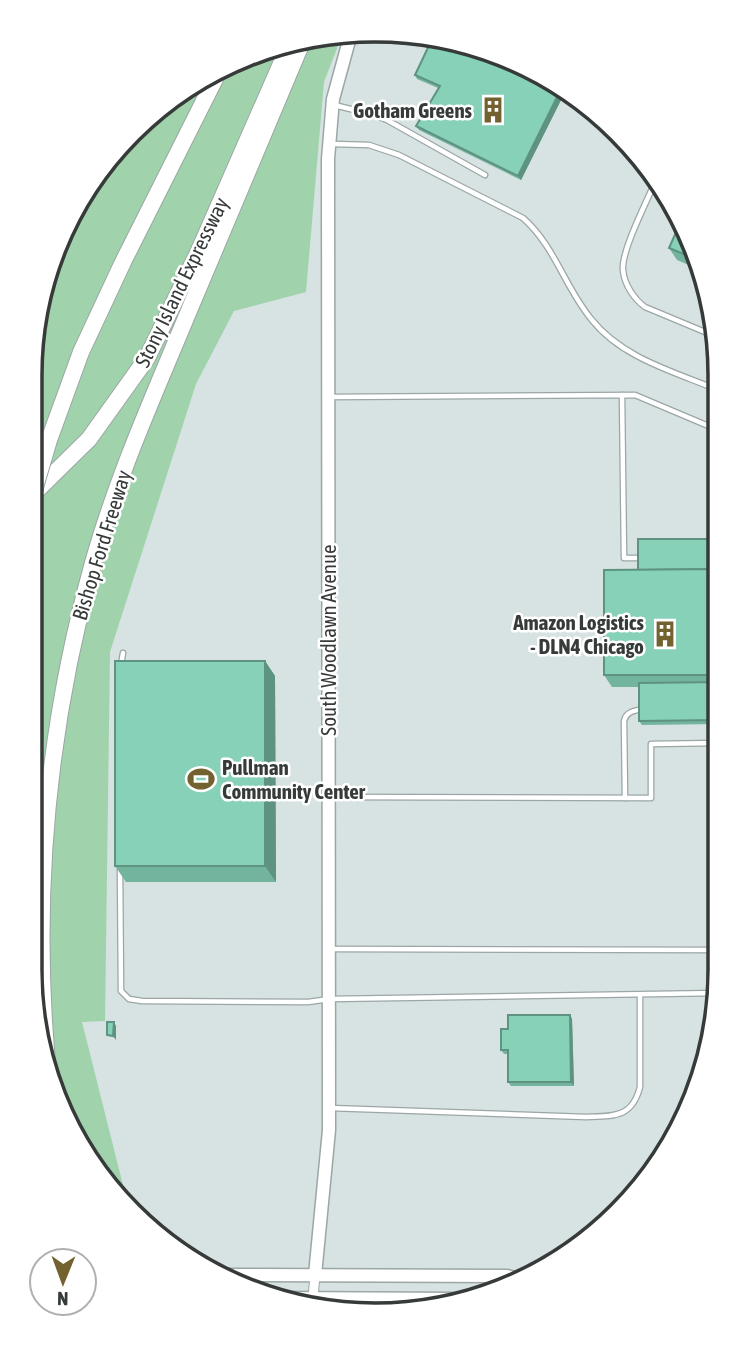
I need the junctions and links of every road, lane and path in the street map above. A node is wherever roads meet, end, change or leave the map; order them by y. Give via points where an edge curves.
1 (348, 43) edge
2 (299, 51) edge
3 (285, 54) edge
4 (212, 85) edge
5 (333, 102) junction
6 (328, 144) junction
7 (485, 175) dead end
8 (652, 190) edge
9 (705, 332) edge
10 (708, 386) edge
11 (622, 395) junction
12 (328, 397) junction
13 (708, 426) edge
14 (42, 464) edge
15 (42, 485) edge
16 (641, 558) edge
17 (123, 653) dead end
18 (120, 674) edge
19 (642, 709) edge
20 (708, 743) edge
21 (329, 797) junction
22 (625, 798) junction
23 (120, 859) edge
24 (42, 917) edge
25 (331, 949) junction
26 (708, 950) edge
27 (707, 993) edge
28 (640, 995) junction
29 (330, 999) junction
30 (329, 1108) junction
31 (241, 1275) edge
32 (314, 1275) junction
33 (506, 1276) edge
34 (313, 1297) edge
35 (419, 1300) edge
36 (346, 1301) edge

1 - 5 street, South Woodlawn Avenue
2 - 24 highway, Bishop Ford Freeway via 121,476 94,561 55,743 46,811
3 - 15 highway, Stony Island Expressway via 147,358 89,439
4 - 14 highway, bridge via 81,352
5 - 6 street, South Woodlawn Avenue
5 - 7 lane via 387,120
6 - 10 lane via 369,145 399,155 523,218 538,231 592,320 628,352
6 - 12 street, South Woodlawn Avenue
8 - 9 lane via 623,258 624,278 645,307
11 - 12 lane
11 - 13 lane via 643,398
11 - 16 lane via 624,558
12 - 21 street, South Woodlawn Avenue
17 - 18 lane
19 - 22 lane via 625,716
20 - 22 lane via 651,744 651,798
21 - 22 lane
21 - 25 street, South Woodlawn Avenue
23 - 29 lane via 121,991 129,999
25 - 26 lane
25 - 29 street, South Woodlawn Avenue
27 - 28 lane
28 - 29 lane
28 - 30 lane via 640,1087 636,1101 616,1115
29 - 30 street, South Woodlawn Avenue
30 - 32 street, South Woodlawn Avenue
31 - 32 street
32 - 33 street
32 - 34 street, South Woodlawn Avenue
35 - 36 street

